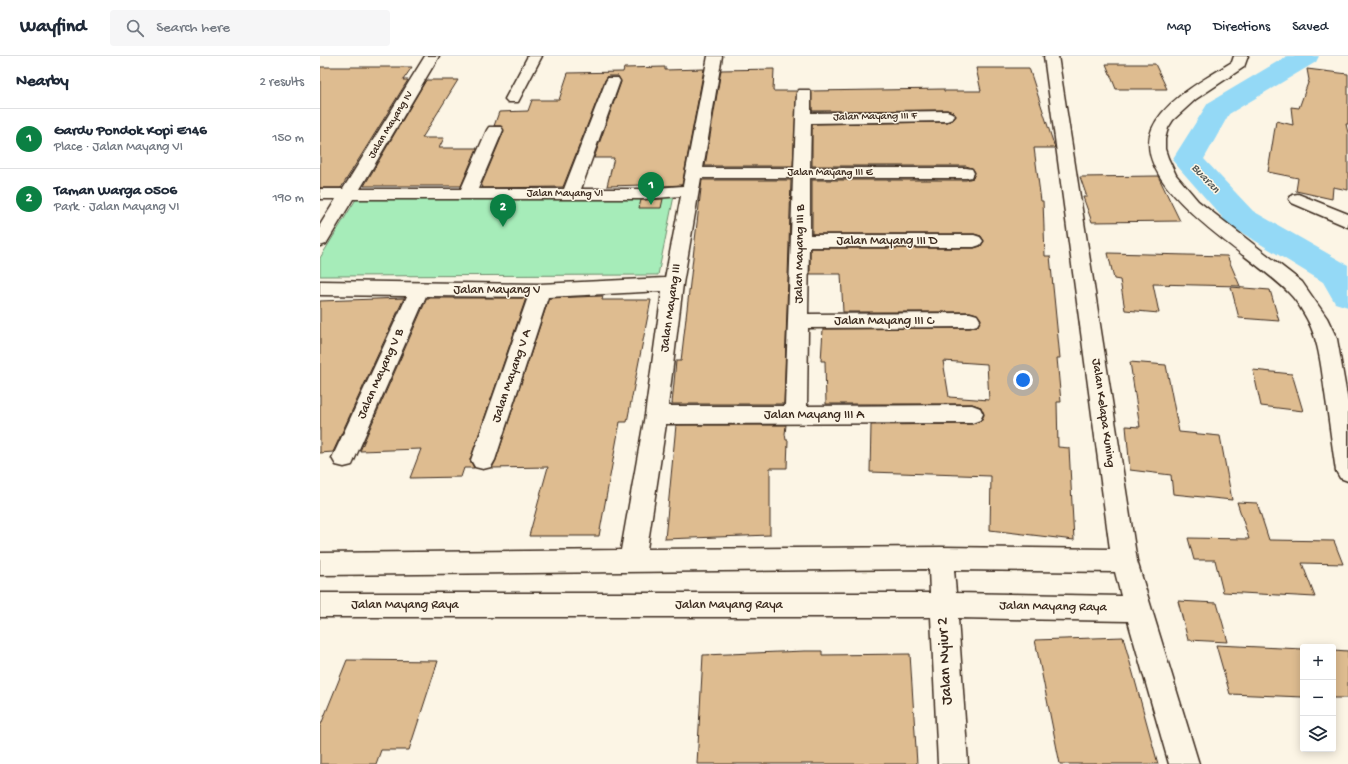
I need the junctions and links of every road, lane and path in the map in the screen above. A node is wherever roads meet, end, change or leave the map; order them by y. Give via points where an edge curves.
1 (432, 56) edge
2 (534, 56) edge
3 (715, 56) edge
4 (1051, 56) edge
5 (1241, 56) edge
6 (613, 81) dead end
7 (804, 93) dead end
8 (513, 99) dead end
9 (947, 116) dead end
10 (803, 118) junction
11 (495, 130) dead end
12 (802, 173) junction
13 (966, 173) dead end
14 (692, 182) junction
15 (468, 193) junction
16 (320, 194) edge
17 (349, 194) junction
18 (571, 194) junction
19 (1298, 199) dead end
20 (1348, 221) edge
21 (320, 240) edge
22 (800, 241) junction
23 (974, 241) dead end
24 (673, 284) junction
25 (320, 288) edge
26 (419, 290) junction
27 (540, 291) junction
28 (970, 320) dead end
29 (798, 321) junction
30 (972, 414) dead end
31 (656, 415) junction
32 (796, 415) junction
33 (344, 458) dead end
34 (483, 460) dead end
35 (1348, 471) edge
36 (941, 558) junction
37 (1124, 561) junction
38 (632, 562) junction
39 (320, 564) edge
40 (320, 605) edge
41 (943, 605) junction
42 (1138, 609) junction
43 (952, 764) edge
44 (1184, 764) edge

1 - 17 street, Jalan Mayang IV
2 - 8 street
3 - 14 street, Jalan Mayang III
4 - 37 street, Jalan Kelapa Kuning
5 - 35 street via 1240,64 1180,104 1162,124 1157,138 1159,156 1166,173 1192,205 1296,287 1319,319 1327,339
6 - 18 street
7 - 10 street, Jalan Mayang III B
9 - 10 street, Jalan Mayang III F
10 - 12 street, Jalan Mayang III B
11 - 15 street
12 - 13 street, Jalan Mayang III E
12 - 14 street, Jalan Mayang III E
12 - 22 street, Jalan Mayang III B
14 - 18 street, Jalan Mayang VI via 643,194
14 - 24 street, Jalan Mayang III
15 - 17 street, Jalan Mayang VI
15 - 18 street, Jalan Mayang VI
16 - 17 street, Jalan Mayang VI
17 - 21 street, Jalan Mayang IV
19 - 20 street
22 - 23 street, Jalan Mayang III D
22 - 29 street, Jalan Mayang III B
24 - 27 street, Jalan Mayang V
24 - 31 street, Jalan Mayang III
25 - 26 street, Jalan Mayang V
26 - 27 street, Jalan Mayang V
26 - 33 street, Jalan Mayang V B
27 - 34 street, Jalan Mayang V A
28 - 29 street, Jalan Mayang III C
29 - 32 street, Jalan Mayang III B
30 - 32 street, Jalan Mayang III A
31 - 32 street, Jalan Mayang III A
31 - 38 street, Jalan Mayang III
36 - 37 street
36 - 38 street
36 - 41 street, Jalan Nyiur 2
37 - 42 street, Jalan Kelapa Kuning
38 - 39 street
40 - 41 street, Jalan Mayang Raya
41 - 42 street, Jalan Mayang Raya
41 - 43 street, Jalan Nyiur 2
42 - 44 street, Jalan Kelapa Kuning

